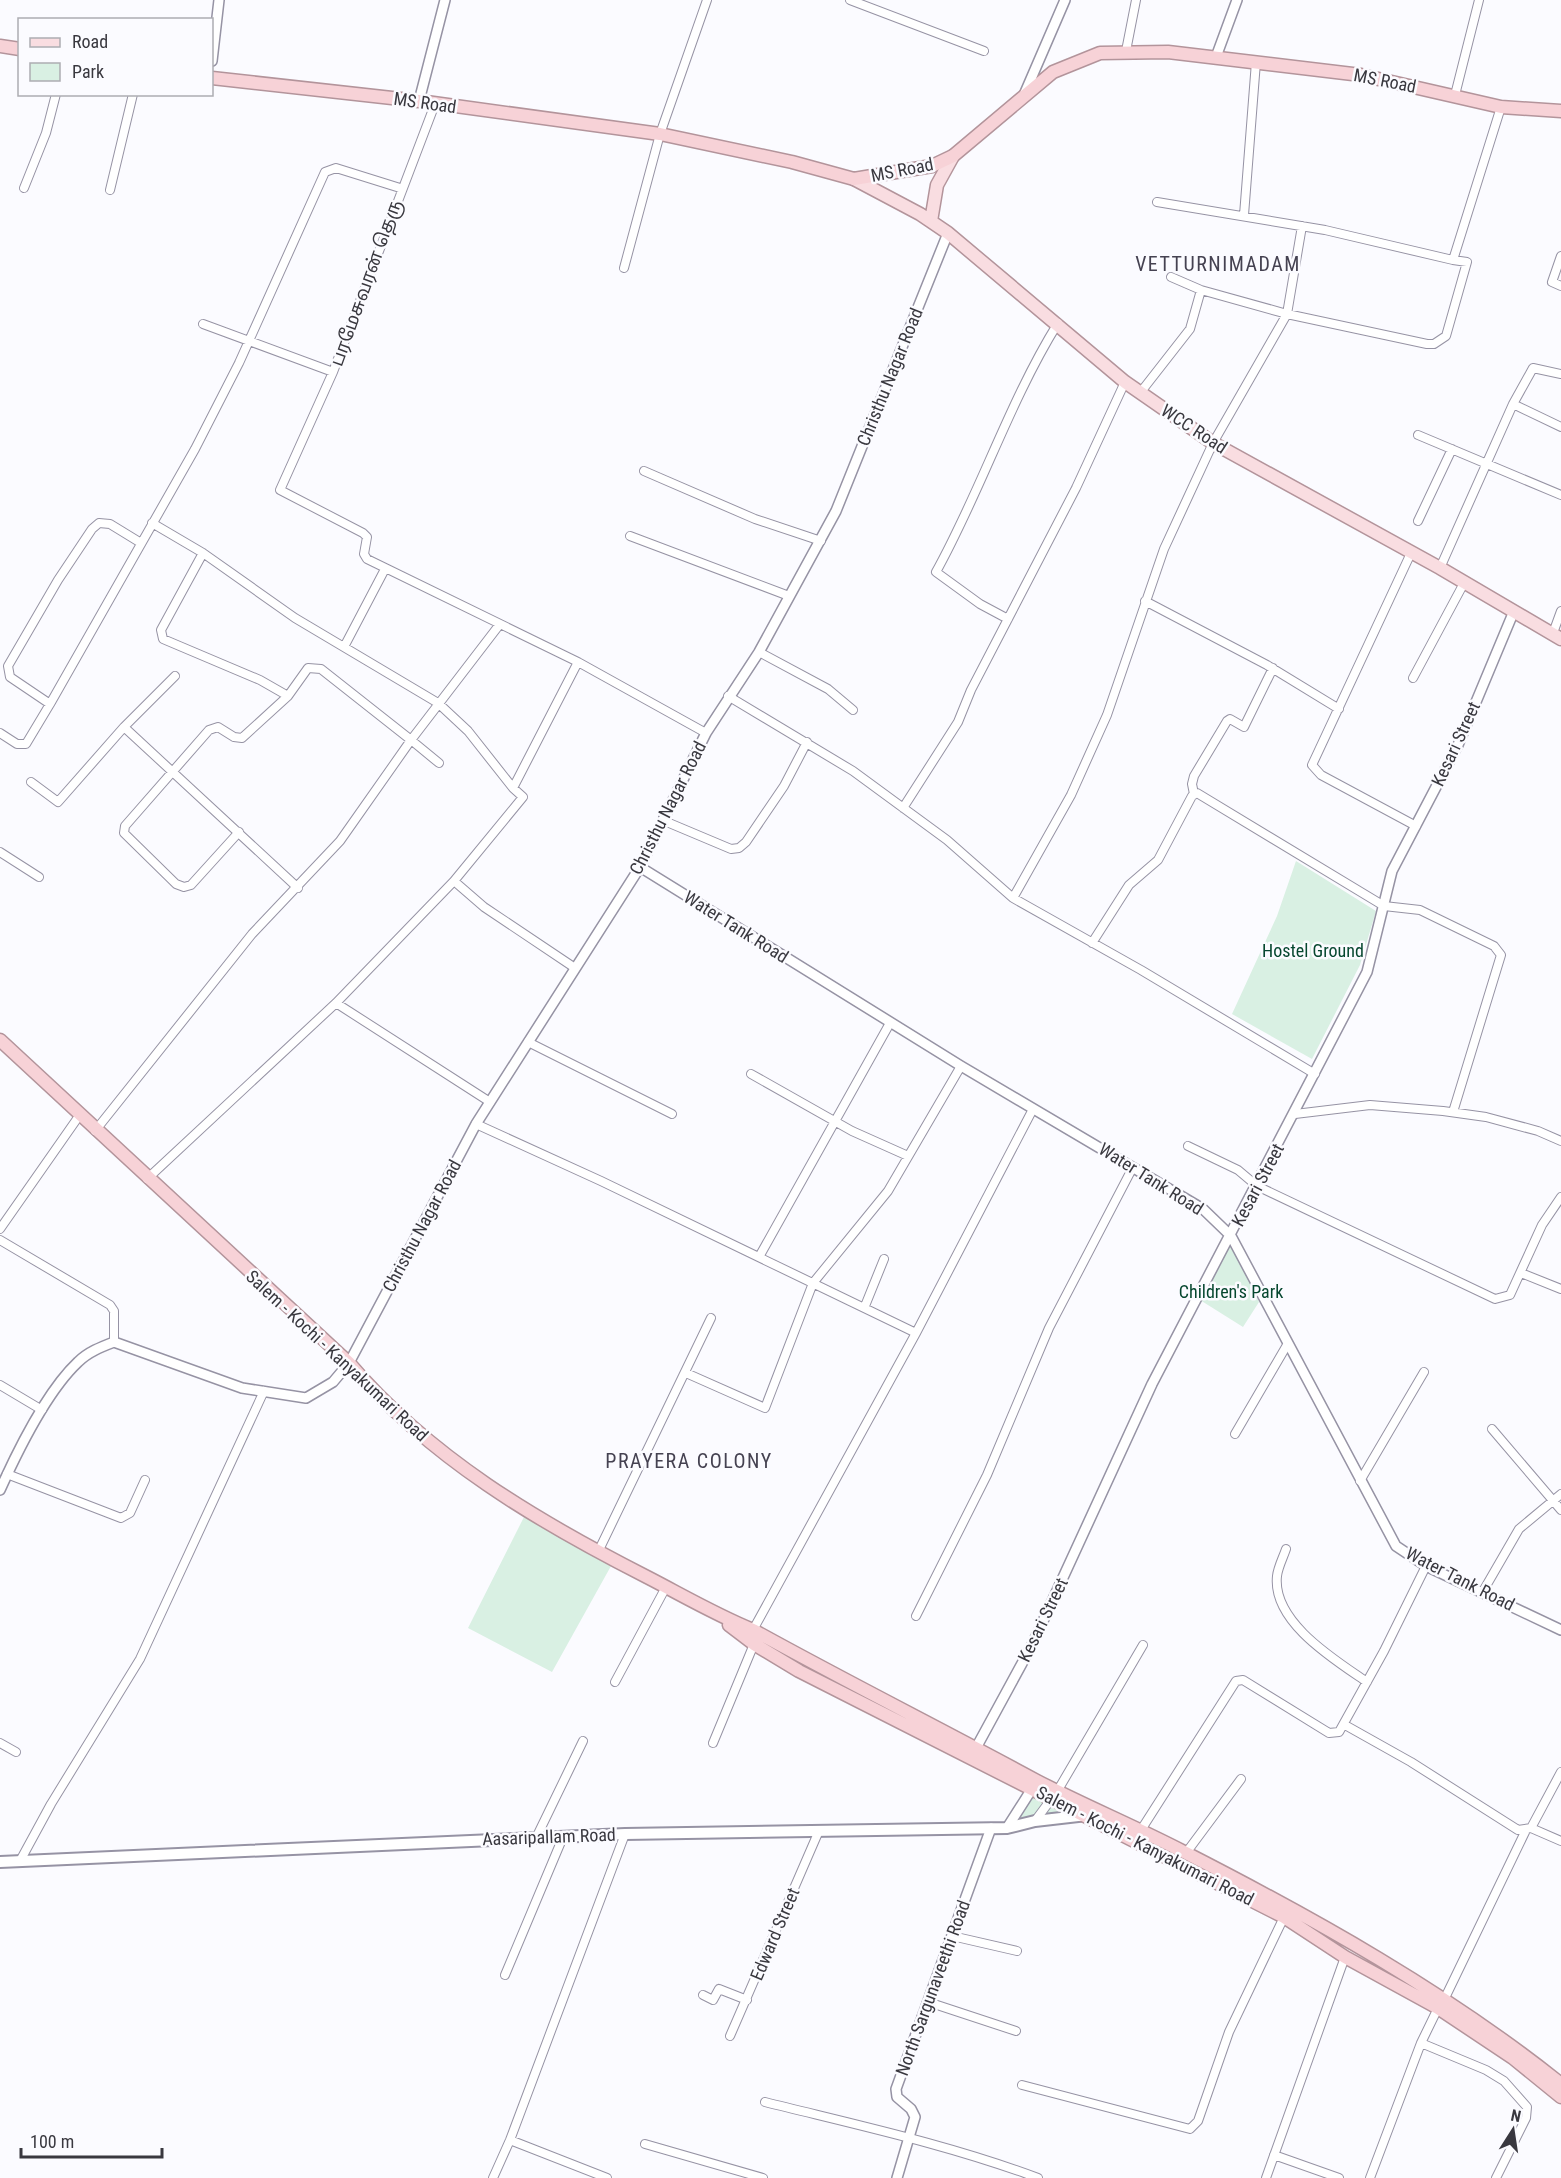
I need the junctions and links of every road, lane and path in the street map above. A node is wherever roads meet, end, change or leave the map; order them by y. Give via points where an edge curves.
1 (219, 0) edge
2 (445, 0) edge
3 (707, 0) edge
4 (850, 0) edge
5 (1065, 0) edge
6 (1136, 0) edge
7 (1238, 0) edge
8 (1479, 0) edge
9 (0, 46) edge
10 (18, 49) edge
11 (984, 51) dead end
12 (1125, 51) junction
13 (213, 52) edge
14 (1216, 57) junction
15 (1256, 62) junction
16 (213, 78) edge
17 (1024, 95) junction
18 (1455, 95) junction
19 (55, 96) edge
20 (133, 96) edge
21 (419, 101) junction
22 (435, 104) junction
23 (1501, 107) junction
24 (1561, 111) edge
25 (660, 134) junction
26 (953, 156) junction
27 (854, 179) junction
28 (24, 188) dead end
29 (400, 188) junction
30 (110, 190) dead end
31 (1157, 202) dead end
32 (1244, 215) junction
33 (931, 221) junction
34 (1302, 226) junction
35 (948, 233) junction
36 (1561, 255) edge
37 (1453, 260) junction
38 (624, 268) dead end
39 (1171, 277) dead end
40 (1561, 286) edge
41 (1201, 290) junction
42 (1287, 314) junction
43 (1058, 323) junction
44 (203, 324) dead end
45 (249, 341) junction
46 (333, 372) junction
47 (1561, 374) edge
48 (1125, 382) junction
49 (1140, 393) junction
50 (1513, 404) junction
51 (1561, 427) edge
52 (1418, 435) dead end
53 (1213, 443) junction
54 (1452, 449) junction
55 (1487, 464) junction
56 (644, 471) dead end
57 (1561, 495) edge
58 (1418, 521) dead end
59 (152, 523) junction
60 (630, 536) dead end
61 (821, 541) junction
62 (141, 543) junction
63 (1411, 553) junction
64 (202, 554) junction
65 (1440, 568) junction
66 (385, 569) junction
67 (1464, 583) junction
68 (789, 596) junction
69 (1145, 601) junction
70 (1514, 611) junction
71 (1561, 611) edge
72 (1008, 619) junction
73 (500, 624) junction
74 (1557, 636) edge
75 (344, 647) junction
76 (759, 652) junction
77 (578, 662) junction
78 (1273, 668) junction
79 (176, 676) dead end
80 (1413, 678) dead end
81 (288, 696) junction
82 (728, 696) junction
83 (438, 703) junction
84 (50, 704) junction
85 (1339, 709) junction
86 (853, 710) dead end
87 (124, 728) junction
88 (0, 733) edge
89 (706, 733) junction
90 (411, 741) junction
91 (807, 742) junction
92 (439, 763) dead end
93 (174, 772) junction
94 (31, 782) dead end
95 (513, 788) junction
96 (1194, 794) junction
97 (903, 808) junction
98 (662, 820) junction
99 (1416, 826) junction
100 (239, 832) junction
101 (0, 852) edge
102 (640, 867) junction
103 (39, 877) dead end
104 (454, 881) junction
105 (298, 888) junction
106 (1013, 898) junction
107 (1384, 906) junction
108 (1092, 943) junction
109 (575, 968) junction
110 (336, 1003) junction
111 (890, 1023) junction
112 (0, 1040) edge
113 (528, 1042) junction
114 (961, 1066) junction
115 (751, 1074) dead end
116 (1315, 1074) junction
117 (490, 1102) junction
118 (1033, 1109) junction
119 (1453, 1112) junction
120 (672, 1114) dead end
121 (1295, 1114) junction
122 (79, 1116) junction
123 (835, 1121) junction
124 (476, 1124) junction
125 (95, 1131) junction
126 (1561, 1141) edge
127 (1188, 1146) dead end
128 (908, 1156) junction
129 (1133, 1167) junction
130 (147, 1179) junction
131 (1257, 1186) junction
132 (1561, 1197) edge
133 (0, 1229) edge
134 (1231, 1236) junction
135 (0, 1240) edge
136 (759, 1257) junction
137 (884, 1259) dead end
138 (1521, 1273) junction
139 (813, 1283) junction
140 (1561, 1289) edge
141 (865, 1306) junction
142 (711, 1317) dead end
143 (916, 1333) junction
144 (114, 1342) junction
145 (1287, 1345) junction
146 (349, 1363) junction
147 (1424, 1372) dead end
148 (686, 1373) junction
149 (0, 1385) edge
150 (264, 1392) junction
151 (42, 1410) junction
152 (1492, 1429) dead end
153 (1235, 1434) dead end
154 (7, 1474) junction
155 (145, 1479) dead end
156 (1360, 1481) junction
157 (0, 1490) edge
158 (1561, 1494) edge
159 (1553, 1501) junction
160 (1561, 1510) edge
161 (1286, 1550) dead end
162 (598, 1552) junction
163 (1426, 1566) junction
164 (666, 1587) junction
165 (1482, 1593) junction
166 (716, 1615) junction
167 (916, 1616) dead end
168 (753, 1630) junction
169 (1561, 1630) edge
170 (754, 1644) junction
171 (1143, 1645) dead end
172 (615, 1682) dead end
173 (1367, 1682) junction
174 (1345, 1725) junction
175 (583, 1741) dead end
176 (0, 1743) edge
177 (713, 1743) dead end
178 (976, 1749) junction
179 (16, 1752) dead end
180 (1561, 1772) edge
181 (1241, 1779) dead end
182 (1034, 1785) junction
183 (1055, 1794) junction
184 (1090, 1811) junction
185 (1035, 1821) junction
186 (991, 1828) junction
187 (1007, 1828) junction
188 (1528, 1829) junction
189 (1141, 1830) junction
190 (818, 1833) junction
191 (625, 1834) junction
192 (563, 1837) junction
193 (536, 1838) junction
194 (1561, 1841) edge
195 (1186, 1853) junction
196 (20, 1861) junction
197 (0, 1862) edge
198 (1284, 1917) junction
199 (1318, 1932) junction
200 (952, 1936) junction
201 (1017, 1951) dead end
202 (1345, 1957) junction
203 (505, 1975) dead end
204 (704, 1995) dead end
205 (747, 2000) junction
206 (928, 2002) junction
207 (1441, 2004) junction
208 (1016, 2031) dead end
209 (730, 2036) dead end
210 (1421, 2043) junction
211 (1561, 2084) edge
212 (1022, 2085) dead end
213 (1561, 2097) edge
214 (765, 2102) dead end
215 (910, 2138) junction
216 (510, 2140) junction
217 (645, 2144) dead end
218 (1274, 2155) junction
219 (493, 2178) edge
220 (607, 2178) edge
221 (764, 2178) edge
222 (897, 2178) edge
223 (1038, 2178) edge
224 (1266, 2178) edge
225 (1339, 2178) edge
226 (1370, 2178) edge
227 (1496, 2178) edge

1 - 13 street
2 - 21 street
3 - 25 street
4 - 11 street
5 - 17 street
6 - 12 street
7 - 14 street
8 - 18 street
9 - 10 highway
12 - 14 highway, MS Road
12 - 17 highway, MS Road via 1100,52 1075,61 1053,72
14 - 15 highway, MS Road
15 - 18 highway, MS Road via 1361,75
15 - 32 street
16 - 21 highway, MS Road
17 - 26 highway, MS Road
18 - 23 highway, MS Road
19 - 28 street via 46,133
20 - 30 street
21 - 22 highway, MS Road
22 - 25 highway, MS Road
22 - 29 street, பரமேசுவரன் தெரு
23 - 24 highway, MS Road
23 - 37 street
25 - 27 highway, MS Road
25 - 38 street
26 - 27 highway, MS Road via 932,166
26 - 33 main road via 937,185
27 - 33 main road, WCC Road
29 - 45 street via 336,168 327,170
29 - 46 street, பரமேசுவரன் தெரு
31 - 32 street
32 - 34 street
33 - 35 main road, WCC Road
34 - 37 street
34 - 42 street
35 - 43 main road, WCC Road
35 - 61 street, Christhu Nagar Road
36 - 40 street via 1552,282
37 - 42 street via 1467,262 1446,336 1434,344
39 - 41 street
41 - 42 street
41 - 49 street via 1190,329
42 - 53 street
43 - 48 main road, WCC Road
43 - 72 street via 1035,359 958,532 936,572
44 - 45 street
45 - 46 street
45 - 59 street via 195,449
46 - 66 street, பரமேசுவரன் தெரு via 280,490 363,533 367,537 365,557
47 - 50 street via 1533,368
48 - 49 main road, WCC Road
48 - 72 street
49 - 53 main road, WCC Road
50 - 51 street
50 - 55 street
52 - 54 street
53 - 63 main road, WCC Road
53 - 69 street via 1164,549
54 - 55 street
54 - 58 street
55 - 57 street
55 - 65 street
56 - 61 street via 754,519
59 - 62 street
59 - 64 street
60 - 68 street
61 - 68 street, Christhu Nagar Road
62 - 84 street
62 - 84 street via 110,524 99,523 92,529 8,666 10,677
63 - 65 main road, WCC Road
63 - 85 street
64 - 75 street
64 - 81 street via 161,630 163,639
65 - 67 main road, WCC Road
66 - 73 street
66 - 75 street
67 - 70 main road, WCC Road
67 - 80 street
68 - 76 street, Christhu Nagar Road
69 - 78 street
69 - 106 street via 1107,715 1071,795
70 - 74 main road, WCC Road
70 - 99 street, Kesari Street via 1458,745
71 - 74 street
72 - 97 street via 958,722
73 - 77 street
73 - 83 street
75 - 83 street
76 - 82 street, Christhu Nagar Road
76 - 86 street via 828,689
77 - 89 street
77 - 95 street
78 - 85 street
78 - 96 street via 1245,727 1227,721 1194,776
79 - 87 street
81 - 90 street via 308,668 316,667
81 - 93 street via 242,738 218,727 209,729
82 - 89 street, Christhu Nagar Road
82 - 91 street
83 - 90 street
83 - 95 street via 468,732
84 - 88 street via 26,744 17,744
85 - 99 street via 1313,759 1314,769
87 - 93 street
87 - 94 street via 58,802
89 - 98 street, Christhu Nagar Road
90 - 92 street
90 - 105 street via 340,841
91 - 97 street
91 - 98 street via 784,786 740,848 731,849
93 - 100 street
93 - 100 street via 125,826 124,833 159,869 176,884 191,885
95 - 104 street via 523,797
96 - 107 street
96 - 108 street via 1158,860 1129,885
97 - 106 street via 947,840
98 - 102 street, Christhu Nagar Road
99 - 107 street, Kesari Street via 1392,871
100 - 105 street
101 - 103 street
102 - 109 street, Christhu Nagar Road
102 - 111 street, Water Tank Road
104 - 109 street via 484,907
104 - 110 street
105 - 125 street via 252,934
106 - 108 street
107 - 116 street, Kesari Street via 1367,972
107 - 119 street via 1420,910 1494,945 1502,956
108 - 116 street
109 - 113 street, Christhu Nagar Road
110 - 117 street
110 - 130 street
111 - 114 street, Water Tank Road
111 - 123 street
112 - 122 highway, Salem - Kochi - Kanyakumari Road
113 - 117 street, Christhu Nagar Road
113 - 120 street
114 - 118 street, Water Tank Road
114 - 128 street
115 - 123 street
116 - 121 street, Kesari Street
117 - 124 street, Christhu Nagar Road
118 - 129 street, Water Tank Road
118 - 143 street
119 - 121 street via 1370,1105
119 - 126 street via 1486,1117
121 - 131 street, Kesari Street
122 - 125 highway, Salem - Kochi - Kanyakumari Road
122 - 133 street
123 - 128 street
123 - 136 street
124 - 136 street
124 - 146 street, Christhu Nagar Road
125 - 130 highway, Salem - Kochi - Kanyakumari Road
127 - 131 street via 1238,1170
128 - 139 street via 888,1191
129 - 134 street, Water Tank Road via 1203,1209
129 - 167 street via 1049,1328 987,1475
130 - 146 highway, Salem - Kochi - Kanyakumari Road
131 - 134 street, Kesari Street
131 - 138 street via 1495,1299 1510,1295
132 - 138 street via 1542,1225
134 - 145 street, Water Tank Road
134 - 178 street, Kesari Street via 1152,1384 1032,1645
135 - 144 street via 110,1305 114,1311
136 - 139 street
137 - 141 street
138 - 140 street
139 - 141 street
139 - 148 street via 765,1408
141 - 143 street
142 - 148 street
143 - 168 street
144 - 150 street, Christhu Nagar Road via 242,1388
144 - 151 street via 76,1363
145 - 153 street
145 - 156 street, Water Tank Road
146 - 150 street, Christhu Nagar Road via 328,1387 306,1398
146 - 162 highway, Salem - Kochi - Kanyakumari Road via 375,1394 438,1451 482,1483
147 - 156 street
148 - 162 street
149 - 151 street
150 - 196 street via 140,1659
151 - 154 street
152 - 159 street
154 - 155 street via 121,1518 130,1513
154 - 157 street
156 - 163 street, Water Tank Road via 1396,1546
158 - 159 street
159 - 160 street
159 - 165 street via 1519,1529
161 - 173 street via 1277,1575 1287,1615 1315,1643
162 - 164 highway, Salem - Kochi - Kanyakumari Road
163 - 165 street, Water Tank Road
163 - 173 street
164 - 166 highway, Salem - Kochi - Kanyakumari Road
164 - 172 street
165 - 169 street, Water Tank Road
166 - 168 highway, Salem - Kochi - Kanyakumari Road
166 - 170 highway, Salem - Kochi - Kanyakumari Road
168 - 178 highway, Salem - Kochi - Kanyakumari Road
170 - 177 street
170 - 182 highway, Salem - Kochi - Kanyakumari Road via 799,1671
171 - 183 street
173 - 174 street
174 - 188 street via 1514,1827
174 - 189 street via 1335,1734 1329,1733 1243,1680 1236,1681
175 - 193 street
176 - 179 street
178 - 182 highway, Salem - Kochi - Kanyakumari Road
180 - 188 street
181 - 195 street
182 - 183 highway, Salem - Kochi - Kanyakumari Road
182 - 187 street
183 - 184 highway, Salem - Kochi - Kanyakumari Road
183 - 185 street
184 - 185 main road, Aasaripallam Road
184 - 189 highway, Salem - Kochi - Kanyakumari Road
184 - 198 highway, Salem - Kochi - Kanyakumari Road
185 - 187 main road, Aasaripallam Road
186 - 187 main road, Aasaripallam Road
186 - 190 main road, Aasaripallam Road
186 - 200 street, North Sargunaveethi Road
188 - 194 street
188 - 207 street
189 - 195 highway, Salem - Kochi - Kanyakumari Road
190 - 191 main road, Aasaripallam Road
190 - 205 street, Edward Street
191 - 192 main road, Aasaripallam Road
191 - 216 street
192 - 193 main road, Aasaripallam Road
192 - 203 street
193 - 196 main road, Aasaripallam Road
195 - 199 highway, Salem - Kochi - Kanyakumari Road
196 - 197 main road, Aasaripallam Road
198 - 199 highway, Salem - Kochi - Kanyakumari Road
198 - 212 street via 1229,2032 1198,2121 1190,2129
199 - 202 highway, Salem - Kochi - Kanyakumari Road
199 - 207 highway, Salem - Kochi - Kanyakumari Road
200 - 201 street
200 - 206 street, North Sargunaveethi Road
202 - 207 highway, Salem - Kochi - Kanyakumari Road
202 - 218 street
204 - 205 street via 713,2000 719,1989
205 - 209 street, Edward Street
206 - 208 street
206 - 215 street, North Sargunaveethi Road via 896,2089 897,2097 914,2113
207 - 210 street
207 - 211 highway, Salem - Kochi - Kanyakumari Road via 1517,2049
207 - 213 highway, Salem - Kochi - Kanyakumari Road
210 - 226 street
210 - 227 street via 1486,2070 1504,2081 1527,2107 1526,2118
214 - 215 street
215 - 222 street, North Sargunaveethi Road
215 - 223 street
216 - 219 street
216 - 220 street
217 - 221 street
218 - 224 street
218 - 225 street

